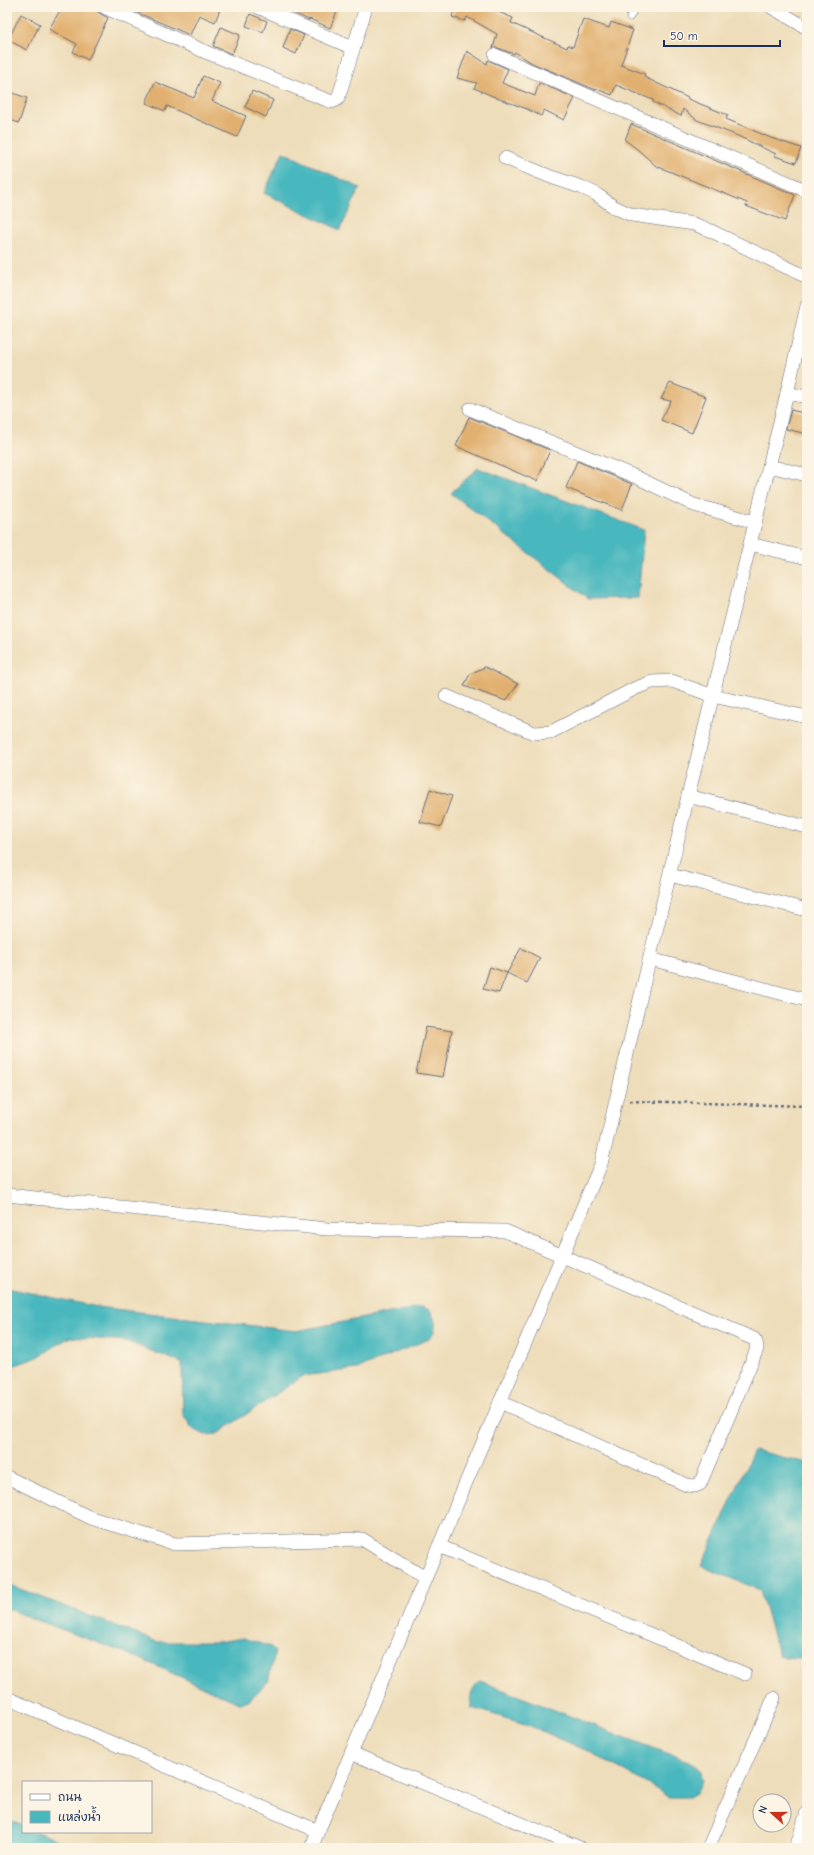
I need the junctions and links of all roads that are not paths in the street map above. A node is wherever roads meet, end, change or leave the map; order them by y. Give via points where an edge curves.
1 (104, 7) edge
2 (258, 7) edge
3 (366, 7) edge
4 (635, 7) edge
5 (771, 7) edge
6 (630, 17) dead end
7 (807, 28) edge
8 (354, 48) junction
9 (495, 55) dead end
10 (505, 158) dead end
11 (807, 191) edge
12 (807, 277) edge
13 (806, 312) edge
14 (787, 393) junction
15 (807, 397) edge
16 (470, 409) dead end
17 (769, 466) junction
18 (807, 475) edge
19 (755, 522) junction
20 (750, 544) junction
21 (807, 558) edge
22 (446, 696) dead end
23 (713, 696) junction
24 (807, 717) edge
25 (688, 796) junction
26 (807, 827) edge
27 (670, 875) junction
28 (807, 910) edge
29 (650, 960) junction
30 (807, 1000) edge
31 (7, 1195) edge
32 (562, 1255) junction
33 (500, 1402) junction
34 (7, 1477) edge
35 (439, 1546) junction
36 (425, 1578) junction
37 (745, 1674) dead end
38 (7, 1698) edge
39 (774, 1698) dead end
40 (351, 1753) junction
41 (807, 1812) edge
42 (318, 1831) junction
43 (311, 1848) edge
44 (580, 1848) edge
45 (708, 1848) edge
46 (796, 1848) edge

1 - 8 street via 208,53 332,102 338,99
2 - 8 street
3 - 8 street
4 - 6 lane
5 - 7 street
9 - 11 street
10 - 12 street via 582,187 632,215 694,224
13 - 14 street
14 - 15 street
14 - 17 street
16 - 19 street via 634,476 694,505
17 - 18 street
17 - 19 street
19 - 20 street
20 - 21 street
20 - 23 street
22 - 23 street via 534,733 551,732 652,682 672,681
23 - 24 street
23 - 25 street
25 - 26 street
25 - 27 street
27 - 28 street
27 - 29 street
29 - 30 street
29 - 32 street via 601,1164
31 - 32 street via 327,1229 505,1231
32 - 33 street
32 - 33 street via 754,1339 757,1349 700,1484 695,1486 687,1485
33 - 35 street
34 - 36 street via 91,1518 175,1544 362,1540
35 - 36 street
35 - 37 street
36 - 40 street
38 - 42 street
39 - 45 street
40 - 42 street
40 - 44 street
41 - 46 street
42 - 43 street

